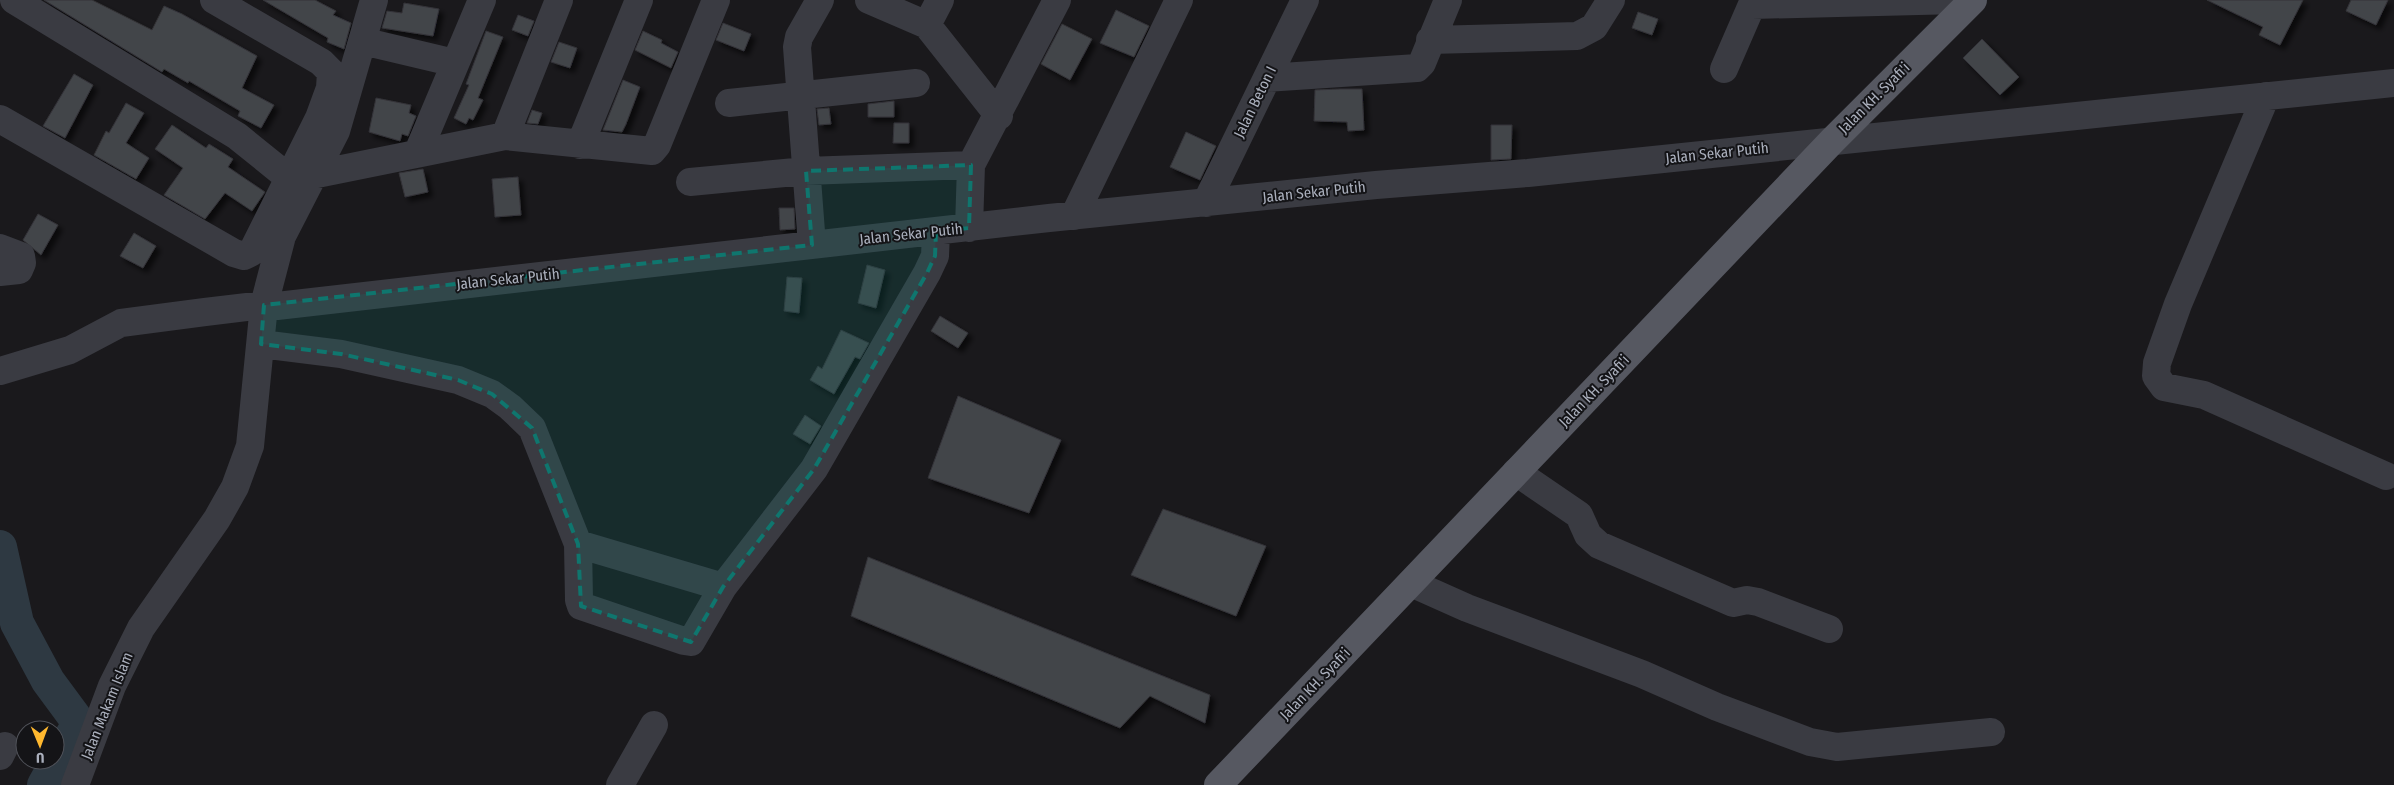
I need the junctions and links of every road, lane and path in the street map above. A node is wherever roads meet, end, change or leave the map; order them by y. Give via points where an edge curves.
1 (2, 0) edge
2 (14, 0) edge
3 (214, 0) edge
4 (374, 0) edge
5 (482, 0) edge
6 (559, 0) edge
7 (639, 0) edge
8 (820, 0) edge
9 (869, 0) edge
10 (940, 0) edge
11 (1057, 0) edge
12 (1179, 0) edge
13 (1305, 0) edge
14 (1448, 0) edge
15 (1611, 0) edge
16 (1959, 0) edge
17 (1973, 0) edge
18 (714, 1) edge
19 (1753, 2) edge
20 (0, 9) edge
21 (927, 25) junction
22 (1430, 40) junction
23 (362, 41) junction
24 (455, 64) junction
25 (1724, 69) dead end
26 (1267, 78) junction
27 (916, 83) dead end
28 (2394, 83) edge
29 (801, 96) junction
30 (2266, 96) junction
31 (729, 103) dead end
32 (0, 119) edge
33 (993, 126) junction
34 (506, 136) junction
35 (1832, 141) junction
36 (580, 145) junction
37 (418, 152) junction
38 (972, 166) junction
39 (806, 170) junction
40 (300, 176) junction
41 (690, 182) dead end
42 (1206, 203) junction
43 (1049, 219) junction
44 (970, 228) junction
45 (936, 232) junction
46 (812, 245) junction
47 (0, 248) edge
48 (0, 272) edge
49 (264, 305) junction
50 (261, 344) junction
51 (0, 370) edge
52 (1516, 472) junction
53 (2386, 476) dead end
54 (578, 544) junction
55 (1411, 583) junction
56 (723, 587) junction
57 (1829, 629) dead end
58 (654, 725) dead end
59 (1991, 732) dead end
60 (75, 785) edge
61 (620, 785) edge
62 (1218, 785) edge

1 - 20 street
2 - 40 street
3 - 40 street via 321,62 331,72 330,88
4 - 23 street
5 - 24 street
6 - 34 street
7 - 36 street
8 - 29 street via 798,38
9 - 21 street
10 - 21 street
11 - 33 street
12 - 43 street
13 - 26 street, Jalan Beton I
14 - 22 street
15 - 22 street via 1594,27 1577,36
16 - 19 street
17 - 35 main road, Jalan KH. Syafi'i
18 - 36 street via 652,151
19 - 25 street
21 - 33 street
22 - 26 street via 1422,63 1413,69
23 - 24 street
23 - 40 street via 336,131
24 - 37 street
26 - 42 street, Jalan Beton I
27 - 29 street
28 - 30 street, Jalan Sekar Putih
29 - 31 street
29 - 39 street
30 - 35 street, Jalan Sekar Putih
30 - 53 street via 2178,304 2156,376 2164,387 2204,395
32 - 40 street via 244,256 252,252
33 - 38 street
34 - 36 street
34 - 37 street
35 - 42 street, Jalan Sekar Putih
35 - 52 main road, Jalan KH. Syafi'i
37 - 40 street
38 - 39 street
38 - 44 street
39 - 41 street
39 - 46 street
40 - 49 street, Jalan Makam Islam
42 - 43 street, Jalan Sekar Putih
43 - 44 street, Jalan Sekar Putih
44 - 45 street, Jalan Sekar Putih
45 - 46 street, Jalan Sekar Putih
45 - 56 street via 935,256 927,273 814,469
46 - 49 street, Jalan Sekar Putih
47 - 48 street via 21,256 22,263 19,270
49 - 50 street, Jalan Makam Islam
49 - 51 street, Jalan Sekar Putih via 121,324 70,350
50 - 54 street via 341,354 458,380 492,394 532,428
50 - 60 street, Jalan Makam Islam via 250,446 235,487 217,520 141,628 112,686
52 - 55 main road, Jalan KH. Syafi'i
52 - 57 street via 1578,515 1588,535 1599,545 1723,600 1758,602
54 - 56 street
54 - 56 street via 581,606 684,642 690,642 694,637
55 - 59 street via 1810,742 1837,746
55 - 62 main road, Jalan KH. Syafi'i
58 - 61 street

